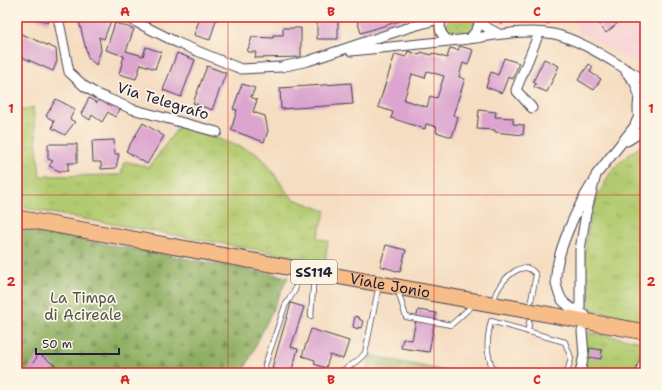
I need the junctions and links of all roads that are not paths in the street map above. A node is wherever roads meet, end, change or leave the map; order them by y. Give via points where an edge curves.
1 (58, 17) edge
2 (126, 17) edge
3 (438, 18) edge
4 (479, 19) edge
5 (540, 33) junction
6 (499, 34) junction
7 (469, 39) junction
8 (449, 41) junction
9 (335, 53) junction
10 (624, 69) junction
11 (645, 80) edge
12 (645, 86) edge
13 (639, 94) junction
14 (532, 108) dead end
15 (642, 122) edge
16 (645, 130) edge
17 (217, 132) dead end
18 (621, 145) junction
19 (596, 175) junction
20 (17, 218) edge
21 (300, 269) junction
22 (315, 272) junction
23 (380, 284) junction
24 (397, 287) junction
25 (531, 301) dead end
26 (476, 302) junction
27 (493, 305) junction
28 (580, 308) dead end
29 (310, 316) dead end
30 (529, 322) dead end
31 (610, 326) junction
32 (582, 331) dead end
33 (528, 332) junction
34 (645, 332) edge
35 (645, 352) edge
36 (266, 373) edge
37 (337, 373) edge
38 (494, 373) edge
39 (567, 373) edge
40 (580, 373) edge
41 (638, 373) edge

1 - 17 street, Via Telegrafo via 69,72 84,86 132,109
2 - 9 street via 178,43 241,69 281,67
3 - 8 street via 439,31
3 - 9 street
4 - 6 street via 486,27
4 - 7 street via 475,34
5 - 6 street
5 - 10 street via 557,35 576,42 598,52
5 - 14 street via 516,90
6 - 7 street
7 - 8 street
8 - 9 street
10 - 11 street
10 - 13 street via 635,83
12 - 13 street
13 - 15 street
15 - 18 street via 634,127
16 - 18 street
18 - 19 street
19 - 28 street via 580,250
19 - 31 street via 570,225 557,267 556,283 562,300 571,308
20 - 21 main road, Viale Jonio / SS114
21 - 22 main road, Viale Jonio / SS114
21 - 36 lane via 295,290 285,306 265,366
22 - 23 main road, Viale Jonio / SS114
22 - 29 lane
23 - 24 main road, Viale Jonio / SS114
23 - 37 lane via 365,353 347,369
24 - 26 main road, Viale Jonio / SS114
24 - 26 lane via 406,317 451,325
25 - 27 lane via 536,276 533,270 528,268 511,273 501,284
26 - 27 main road, Viale Jonio / SS114
27 - 31 main road, Viale Jonio / SS114
30 - 33 lane
31 - 34 main road, Viale Jonio / SS114
32 - 40 street via 584,355
33 - 38 lane via 491,321 487,340
33 - 39 lane via 565,342 571,358
35 - 41 lane

